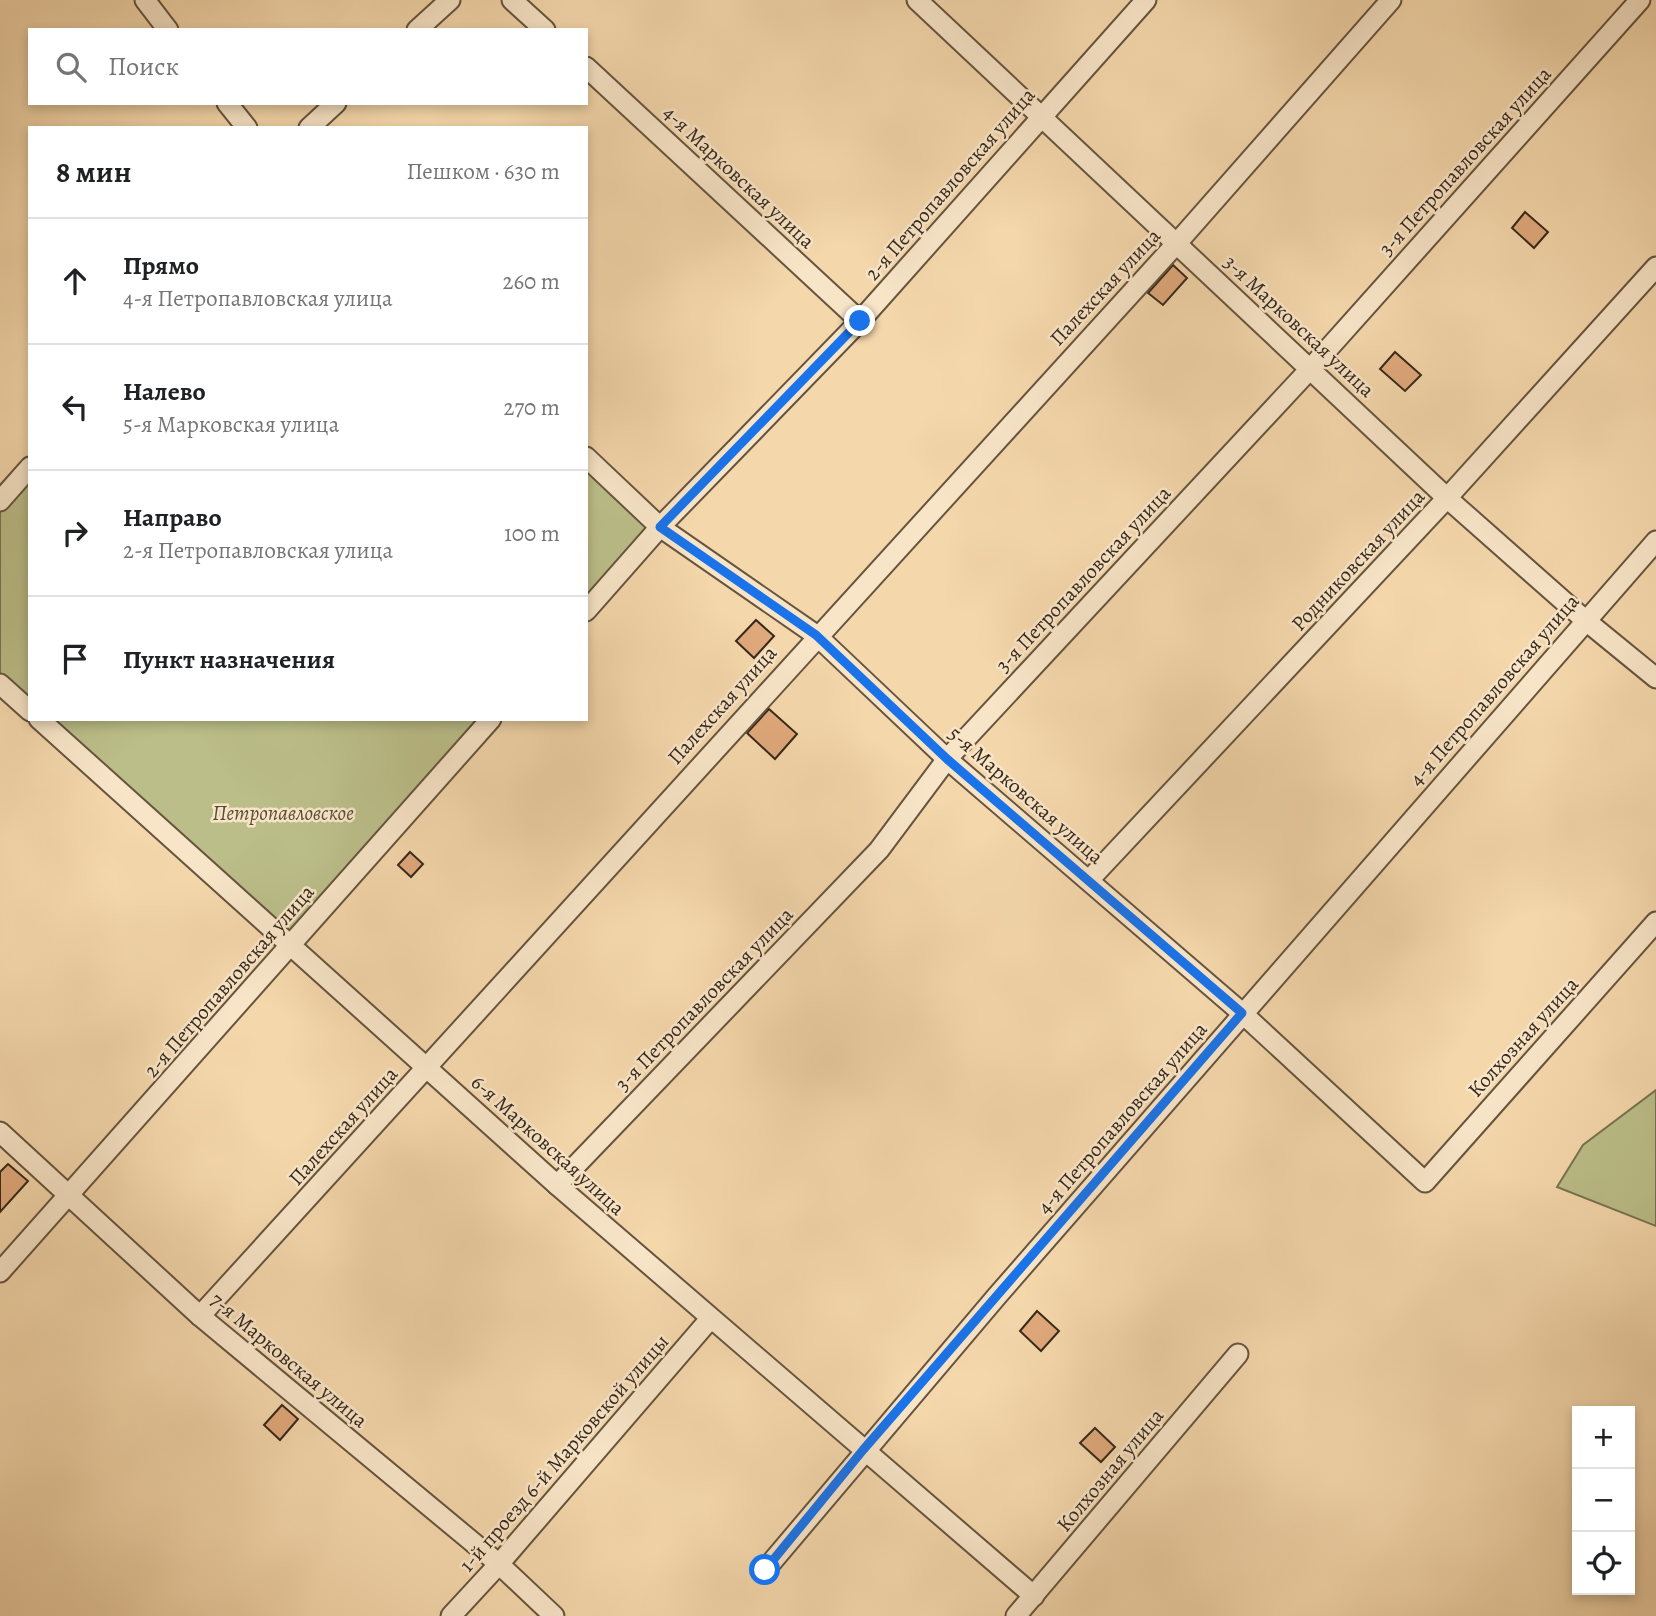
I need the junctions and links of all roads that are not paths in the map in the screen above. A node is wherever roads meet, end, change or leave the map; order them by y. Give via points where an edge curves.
1 (145, 0) edge
2 (450, 0) edge
3 (512, 0) edge
4 (917, 0) edge
5 (1146, 0) edge
6 (1391, 0) edge
7 (1640, 0) edge
8 (166, 28) edge
9 (419, 28) edge
10 (543, 28) edge
11 (588, 69) edge
12 (229, 105) edge
13 (334, 105) edge
14 (1041, 115) junction
15 (245, 126) edge
16 (311, 126) edge
17 (1177, 243) junction
18 (1656, 267) edge
19 (860, 321) junction
20 (1311, 368) junction
21 (588, 459) edge
22 (28, 469) edge
23 (1447, 498) junction
24 (0, 501) edge
25 (660, 527) junction
26 (1656, 541) edge
27 (588, 609) edge
28 (1585, 620) junction
29 (816, 635) junction
30 (1656, 678) edge
31 (0, 684) edge
32 (28, 709) edge
33 (41, 721) edge
34 (489, 721) edge
35 (947, 759) junction
36 (1090, 879) junction
37 (1656, 922) edge
38 (291, 945) junction
39 (1242, 1013) junction
40 (428, 1066) junction
41 (0, 1132) edge
42 (1425, 1182) joint
43 (557, 1185) junction
44 (70, 1197) junction
45 (0, 1272) edge
46 (200, 1316) junction
47 (710, 1319) junction
48 (1238, 1354) dead end
49 (863, 1450) junction
50 (499, 1564) junction
51 (765, 1570) dead end
52 (1034, 1596) junction
53 (451, 1616) edge
54 (554, 1616) edge
55 (1016, 1616) edge

1 - 8 street
2 - 9 street
3 - 10 street
4 - 14 street, 3-я Марковская улица
5 - 14 street, 2-я Петропавловская улица
6 - 17 street, Палехская улица
7 - 20 street, 3-я Петропавловская улица
11 - 19 street, 4-я Марковская улица
12 - 15 street
13 - 16 street
14 - 17 street, 3-я Марковская улица
14 - 19 street, 2-я Петропавловская улица
17 - 20 street, 3-я Марковская улица
17 - 29 street, Палехская улица
18 - 23 street, Родниковская улица
19 - 25 street, 2-я Петропавловская улица
20 - 23 street, 3-я Марковская улица
20 - 35 street, 3-я Петропавловская улица
21 - 25 street, 5-я Марковская улица
22 - 24 street
23 - 28 street, 3-я Марковская улица
23 - 36 street, Родниковская улица
25 - 27 street, 2-я Петропавловская улица
25 - 29 street, 5-я Марковская улица
26 - 28 street, 4-я Петропавловская улица
28 - 30 street, 3-я Марковская улица
28 - 39 street, 4-я Петропавловская улица
29 - 35 street, 5-я Марковская улица
29 - 40 street, Палехская улица
31 - 32 street
33 - 38 street, 6-я Марковская улица
34 - 38 street, 2-я Петропавловская улица
35 - 36 street, 5-я Марковская улица
35 - 43 street, 3-я Петропавловская улица via 879,850
36 - 39 street, 5-я Марковская улица
37 - 42 street, Колхозная улица
38 - 40 street, 6-я Марковская улица
38 - 44 street, 2-я Петропавловская улица
39 - 42 street, 5-я Марковская улица
39 - 49 street, 4-я Петропавловская улица
40 - 43 street, 6-я Марковская улица
40 - 46 street, Палехская улица
41 - 44 street, 7-я Марковская улица
43 - 47 street, 6-я Марковская улица
44 - 45 street, 2-я Петропавловская улица
44 - 46 street, 7-я Марковская улица
46 - 50 street, 7-я Марковская улица
47 - 49 street, 6-я Марковская улица
47 - 50 street, 1-й проезд 6-й Марковской улицы
48 - 52 street, Колхозная улица
49 - 51 street, 4-я Петропавловская улица
49 - 52 street, 6-я Марковская улица
50 - 53 street, 1-й проезд 6-й Марковской улицы
50 - 54 street, 7-я Марковская улица
52 - 55 street, Колхозная улица

